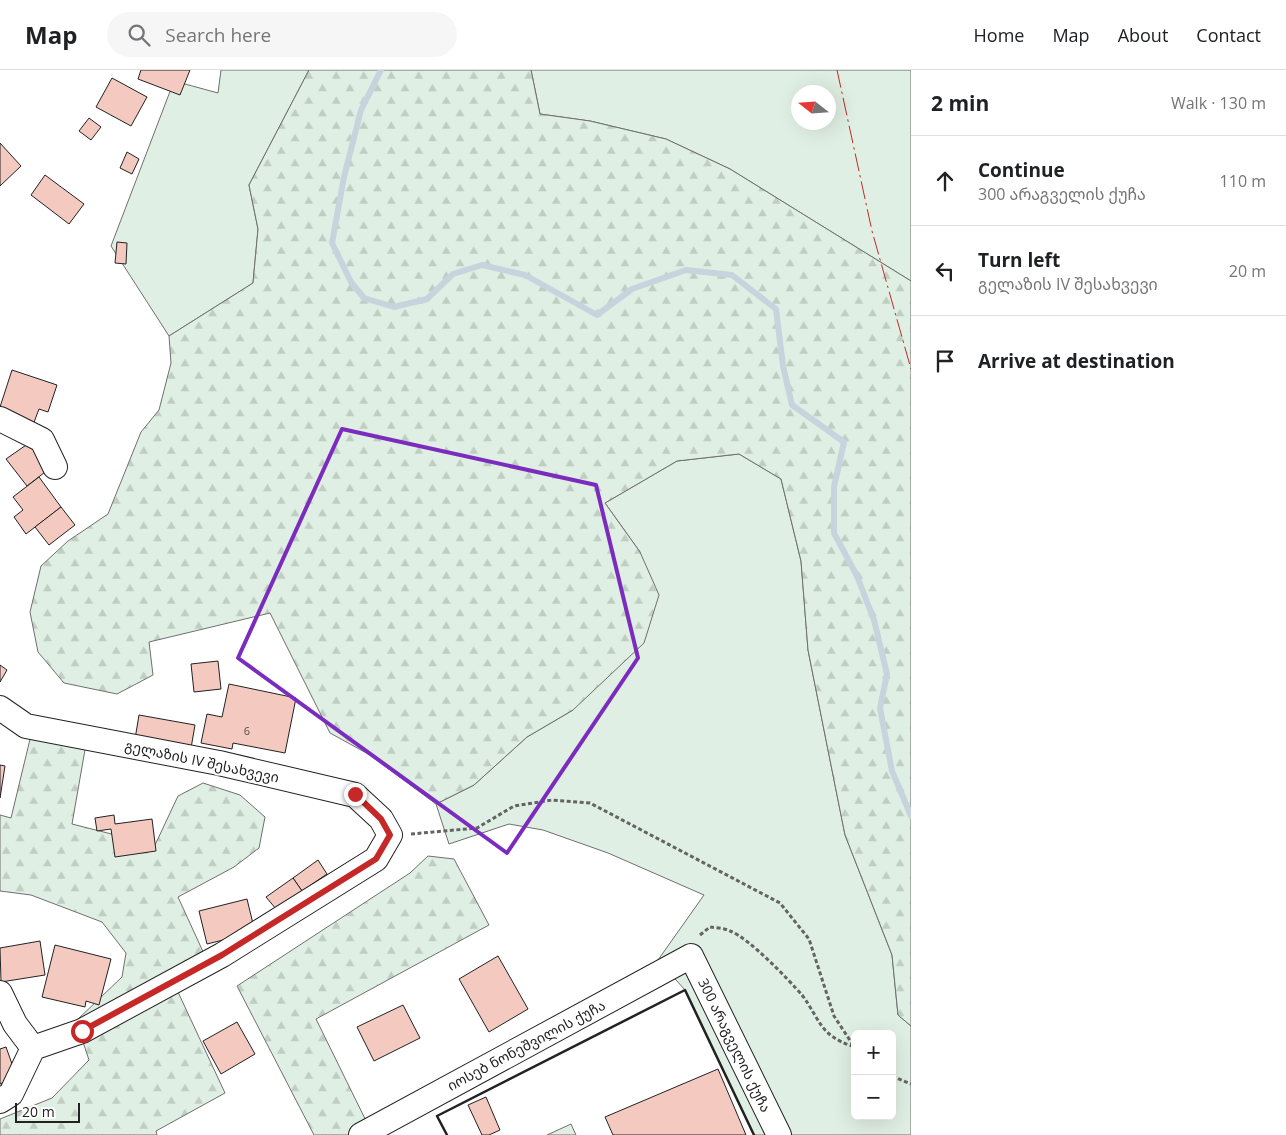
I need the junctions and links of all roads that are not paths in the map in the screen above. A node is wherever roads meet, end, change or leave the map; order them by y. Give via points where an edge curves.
1 (0, 419) edge
2 (55, 468) dead end
3 (0, 708) edge
4 (691, 956) joint
5 (0, 993) edge
6 (33, 1048) junction
7 (0, 1101) edge
8 (361, 1135) edge
9 (779, 1135) edge

1 - 2 street via 42,440
3 - 6 street, გელაზის IV შესახვევი via 26,726 219,763 355,794 381,819 390,835 376,859 222,955 82,1031
4 - 8 street, იოსებ ნონეშვილის ქუჩა
4 - 9 street, 300 არაგველის ქუჩა
5 - 6 street via 15,1024
6 - 7 street via 11,1094

